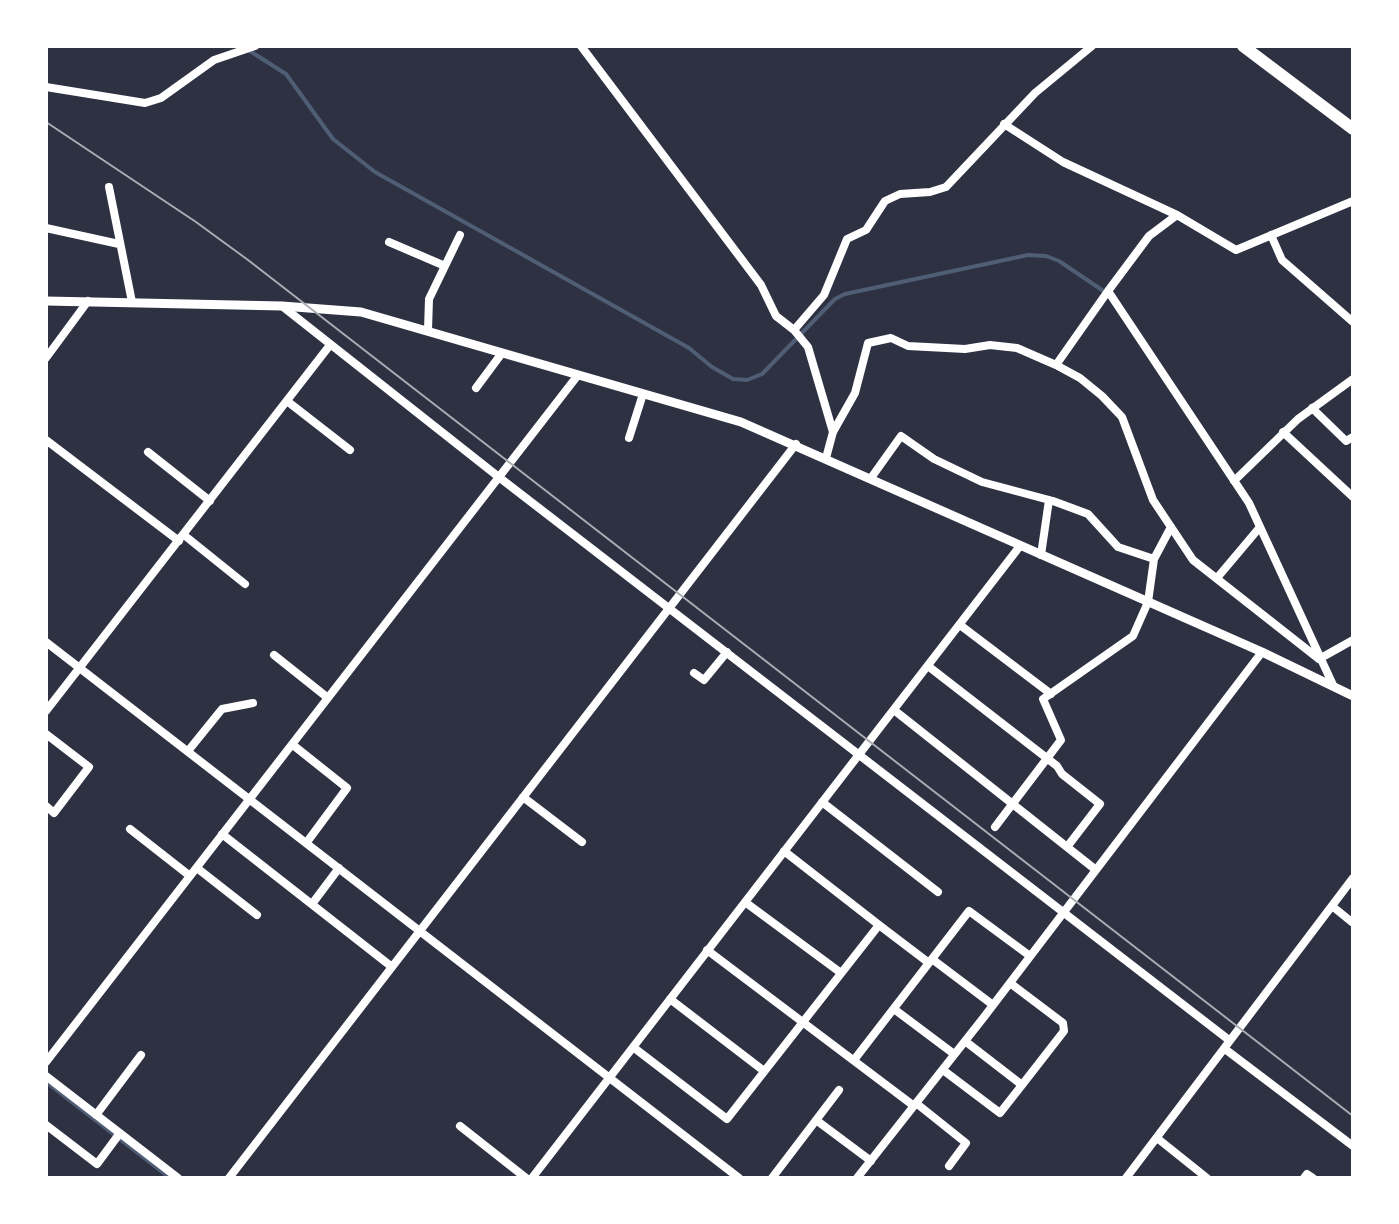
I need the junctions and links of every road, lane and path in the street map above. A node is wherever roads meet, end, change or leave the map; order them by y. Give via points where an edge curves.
1 (255, 46) edge
2 (581, 46) edge
3 (1092, 46) edge
4 (1243, 46) edge
5 (46, 87) edge
6 (1004, 124) junction
7 (1353, 129) edge
8 (109, 187) dead end
9 (1353, 201) edge
10 (1177, 215) junction
11 (46, 228) edge
12 (460, 235) dead end
13 (1271, 235) junction
14 (389, 242) dead end
15 (119, 244) junction
16 (445, 266) junction
17 (1108, 291) junction
18 (46, 301) edge
19 (88, 301) junction
20 (132, 302) junction
21 (282, 306) junction
22 (1353, 322) edge
23 (428, 330) junction
24 (796, 333) junction
25 (330, 345) junction
26 (502, 353) junction
27 (46, 358) edge
28 (1056, 365) junction
29 (578, 375) junction
30 (1353, 379) edge
31 (476, 388) dead end
32 (643, 394) junction
33 (287, 401) junction
34 (1312, 408) junction
35 (833, 432) junction
36 (1283, 432) junction
37 (1353, 437) edge
38 (629, 438) dead end
39 (46, 440) edge
40 (796, 444) junction
41 (350, 450) dead end
42 (148, 452) dead end
43 (826, 458) junction
44 (500, 478) junction
45 (871, 478) junction
46 (1234, 481) junction
47 (1353, 497) edge
48 (1049, 500) junction
49 (210, 501) junction
50 (1171, 527) junction
51 (1260, 527) junction
52 (181, 538) junction
53 (1020, 546) junction
54 (1041, 555) junction
55 (1154, 559) junction
56 (1217, 578) junction
57 (245, 584) dead end
58 (1148, 602) junction
59 (670, 607) junction
60 (960, 625) junction
61 (1353, 640) edge
62 (46, 642) edge
63 (727, 652) junction
64 (1262, 652) junction
65 (274, 655) dead end
66 (1319, 659) junction
67 (928, 666) junction
68 (80, 668) junction
69 (694, 673) dead end
70 (1333, 685) junction
71 (1051, 694) junction
72 (1353, 696) edge
73 (328, 698) junction
74 (253, 703) dead end
75 (894, 710) junction
76 (46, 711) edge
77 (46, 734) edge
78 (293, 745) junction
79 (188, 751) junction
80 (859, 754) junction
81 (1048, 759) junction
82 (523, 797) junction
83 (251, 799) junction
84 (822, 802) junction
85 (1013, 804) junction
86 (46, 806) edge
87 (995, 827) dead end
88 (130, 829) dead end
89 (222, 834) junction
90 (307, 842) junction
91 (582, 842) dead end
92 (1067, 847) junction
93 (784, 851) junction
94 (197, 868) junction
95 (339, 868) junction
96 (1096, 870) junction
97 (190, 876) junction
98 (1353, 878) edge
99 (938, 892) dead end
100 (745, 902) junction
101 (312, 904) junction
102 (1332, 906) junction
103 (1063, 913) junction
104 (257, 915) dead end
105 (1353, 923) edge
106 (879, 925) junction
107 (420, 931) junction
108 (707, 950) junction
109 (1030, 956) junction
110 (930, 961) junction
111 (392, 967) junction
112 (841, 973) junction
113 (1010, 983) junction
114 (670, 999) junction
115 (993, 1005) junction
116 (894, 1009) junction
117 (803, 1022) junction
118 (965, 1041) junction
119 (1227, 1045) junction
120 (633, 1047) junction
121 (954, 1054) junction
122 (141, 1055) dead end
123 (854, 1060) junction
124 (46, 1062) edge
125 (943, 1070) junction
126 (764, 1071) junction
127 (46, 1076) edge
128 (609, 1077) junction
129 (1022, 1085) junction
130 (839, 1090) dead end
131 (915, 1104) junction
132 (96, 1115) junction
133 (816, 1120) junction
134 (46, 1125) edge
135 (460, 1126) dead end
136 (118, 1135) junction
137 (1157, 1138) junction
138 (1353, 1146) edge
139 (871, 1161) junction
140 (949, 1166) dead end
141 (178, 1178) edge
142 (229, 1178) edge
143 (529, 1178) edge
144 (739, 1178) edge
145 (772, 1178) edge
146 (857, 1178) edge
147 (1126, 1178) edge
148 (1207, 1178) edge
149 (1304, 1178) edge
150 (1313, 1178) edge

1 - 5 street via 214,60 161,98 145,103
2 - 24 street via 761,285 776,316
3 - 6 street
4 - 7 highway
6 - 10 street via 1063,162
6 - 24 street via 946,187 885,201 866,230 847,239 824,295
8 - 15 street
9 - 13 street
10 - 13 street via 1236,250
10 - 17 street via 1149,236
11 - 15 street
12 - 16 street
13 - 22 street via 1282,260
14 - 16 street
15 - 20 street
16 - 23 street via 429,299
17 - 28 street
17 - 46 street
18 - 19 street
19 - 20 street
19 - 27 street
20 - 21 street
21 - 23 street via 361,312
21 - 25 street
23 - 26 street
24 - 35 street via 808,347
25 - 33 street
25 - 44 street
26 - 29 street
26 - 31 street
28 - 35 street via 1017,348 908,346 891,338 868,343 855,393
28 - 50 street via 1091,387 1122,417 1153,500
29 - 32 street
29 - 44 street
30 - 34 street
32 - 38 street
32 - 40 street
33 - 41 street
33 - 49 street
34 - 36 street
34 - 37 street via 1346,441
35 - 43 street
36 - 46 street
36 - 47 street
39 - 52 street
40 - 43 street
40 - 59 street
42 - 49 street
43 - 45 street
44 - 59 street
44 - 73 street
45 - 48 street via 901,436 982,482
45 - 53 street
46 - 51 street
48 - 54 street
48 - 55 street via 1088,514 1118,547
49 - 52 street
50 - 55 street
50 - 56 street via 1193,560
51 - 56 street
51 - 66 street
52 - 57 street
52 - 68 street
53 - 54 street
53 - 60 street
54 - 58 street
55 - 58 street
56 - 66 street
58 - 64 street
58 - 71 street via 1133,636
59 - 63 street
59 - 82 street
60 - 67 street
60 - 71 street
61 - 66 street
62 - 68 street
63 - 69 street via 704,680
63 - 80 street
64 - 70 street
64 - 96 street
65 - 73 street
66 - 70 street
67 - 75 street
67 - 81 street
68 - 76 street
68 - 79 street
70 - 72 street
71 - 81 street via 1043,699 1061,740
73 - 78 street
74 - 79 street via 222,709
75 - 80 street
75 - 85 street
77 - 86 street via 89,767 54,813
78 - 83 street
78 - 90 street via 347,788
79 - 83 street
80 - 84 street
80 - 103 street
81 - 85 street
81 - 92 street via 1100,804
82 - 91 street
82 - 107 street
83 - 89 street
83 - 90 street
84 - 93 street
84 - 99 street
85 - 87 street
85 - 92 street
88 - 97 street
89 - 94 street
89 - 101 street
90 - 95 street
92 - 96 street
93 - 100 street
93 - 106 street
94 - 97 street
94 - 104 street
95 - 101 street
95 - 107 street
96 - 103 street
97 - 124 street
98 - 102 street
100 - 108 street
100 - 112 street
101 - 111 street
102 - 105 street
102 - 119 street
103 - 109 street
103 - 119 street
106 - 110 street
106 - 112 street
107 - 111 street
107 - 128 street
108 - 114 street
108 - 117 street
109 - 110 street via 969,911
109 - 113 street
110 - 115 street
110 - 116 street
111 - 142 street
112 - 117 street
113 - 115 street
113 - 129 street via 1063,1023 1064,1031
114 - 120 street
114 - 126 street
115 - 118 street
116 - 121 street
116 - 123 street
117 - 123 street
117 - 126 street
118 - 121 street
118 - 129 street
119 - 137 street
119 - 138 street
120 - 126 street via 727,1119
120 - 128 street
121 - 125 street
122 - 132 street
123 - 131 street
125 - 129 street via 1000,1113
125 - 131 street
127 - 132 street
128 - 143 street
128 - 144 street
130 - 133 street
131 - 139 street
131 - 140 street via 966,1143
132 - 136 street
133 - 139 street
133 - 145 street
134 - 136 street via 97,1164
135 - 143 street
136 - 141 street
137 - 147 street
137 - 148 street
139 - 146 street
149 - 150 street

